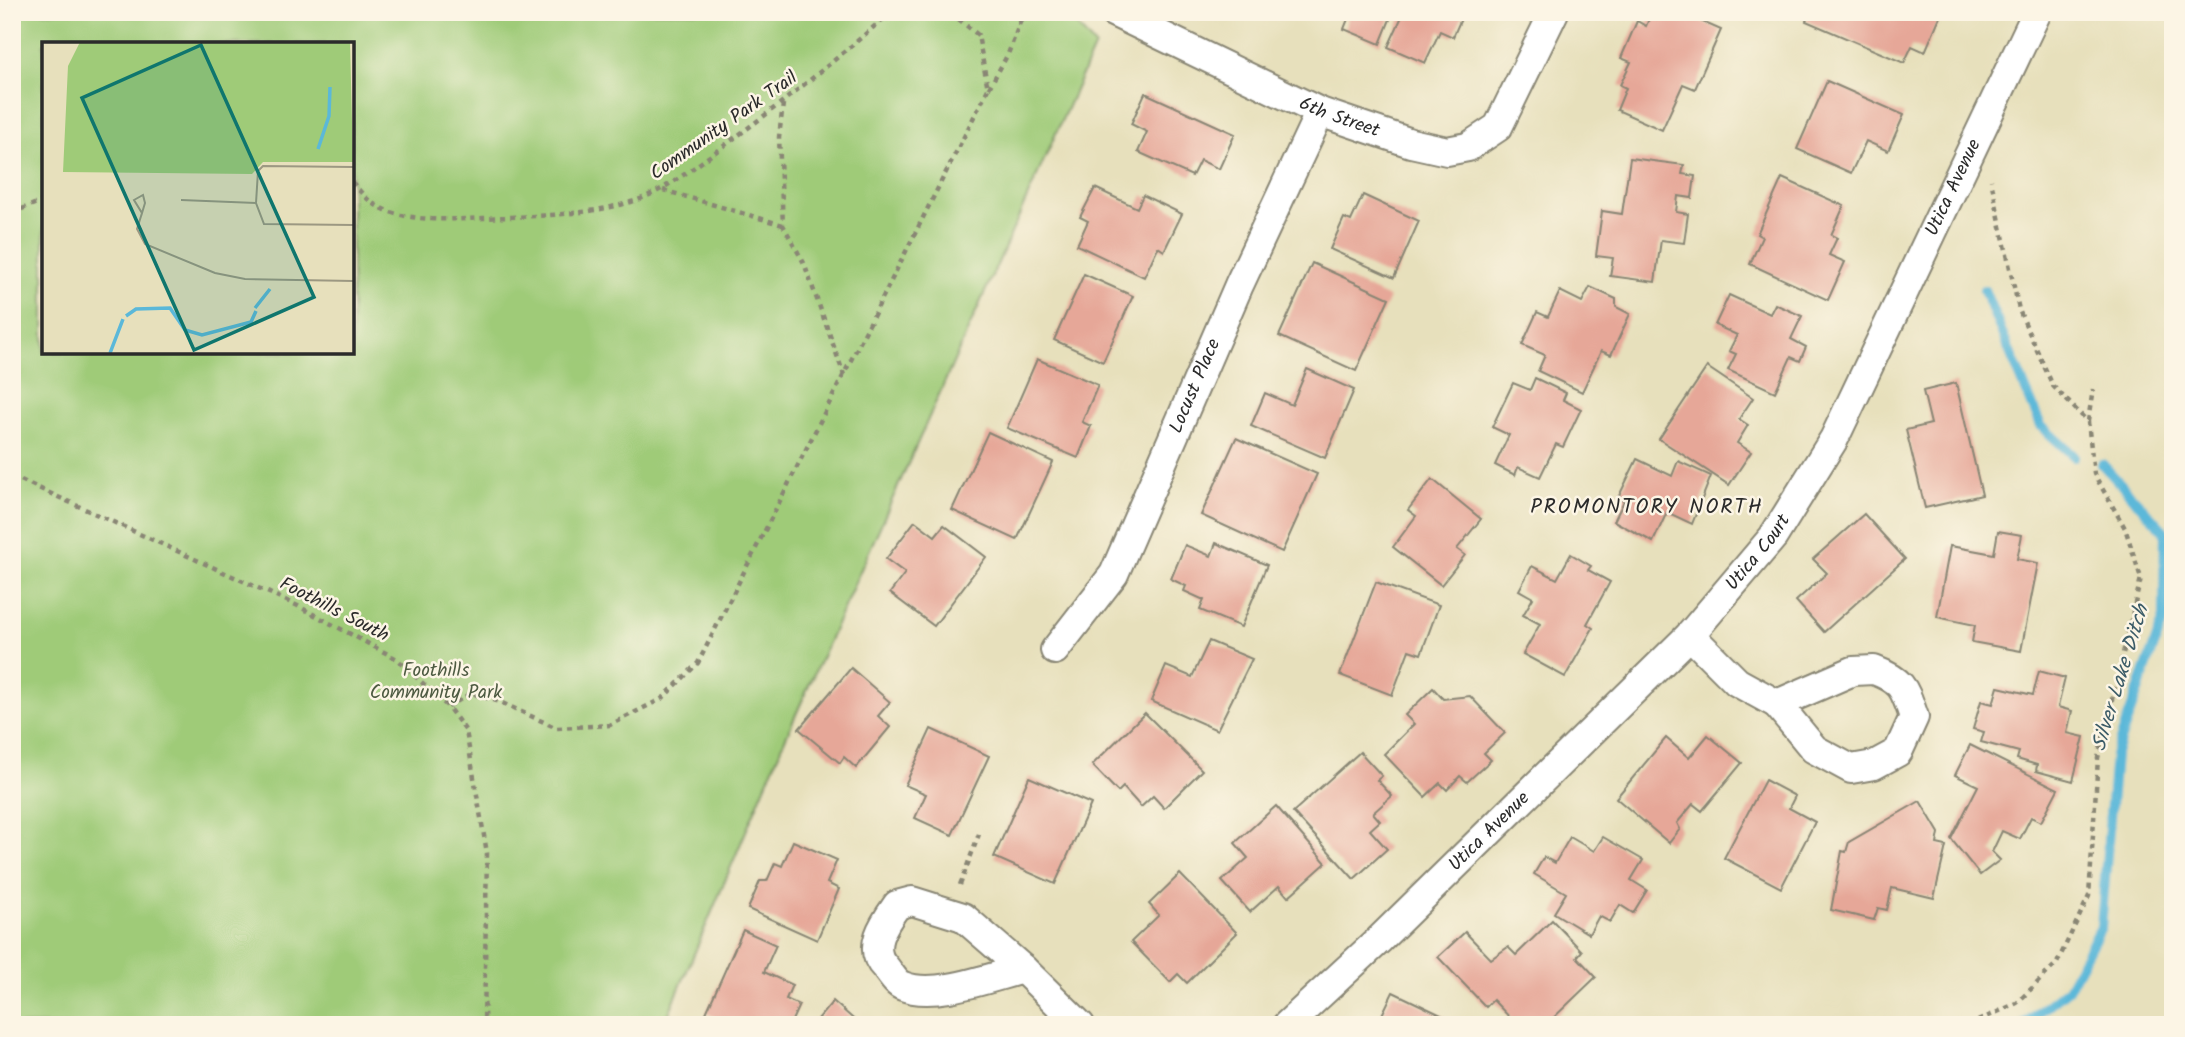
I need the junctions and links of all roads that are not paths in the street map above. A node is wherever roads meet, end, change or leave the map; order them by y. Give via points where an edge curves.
1 (1113, 12) edge
2 (1554, 12) edge
3 (2037, 12) edge
4 (1320, 112) junction
5 (1871, 361) joint
6 (1690, 635) junction
7 (1055, 650) dead end
8 (1777, 704) junction
9 (1023, 969) junction
10 (1080, 1025) edge
11 (1287, 1025) edge

1 - 4 street, 6th Street
2 - 4 street, 6th Street via 1499,127 1468,146 1447,150 1411,143
3 - 5 street, Utica Avenue
4 - 7 street, Locust Place via 1239,285 1114,574
5 - 6 street, Utica Court via 1834,439 1773,537
6 - 8 street via 1737,682
6 - 11 street, Utica Avenue
8 - 8 street via 1814,749 1851,769 1874,765 1898,752 1913,717 1904,688 1894,677 1874,670 1853,671
9 - 9 street via 929,991 900,986 880,962 877,942 897,905 912,901 963,917
9 - 10 street

